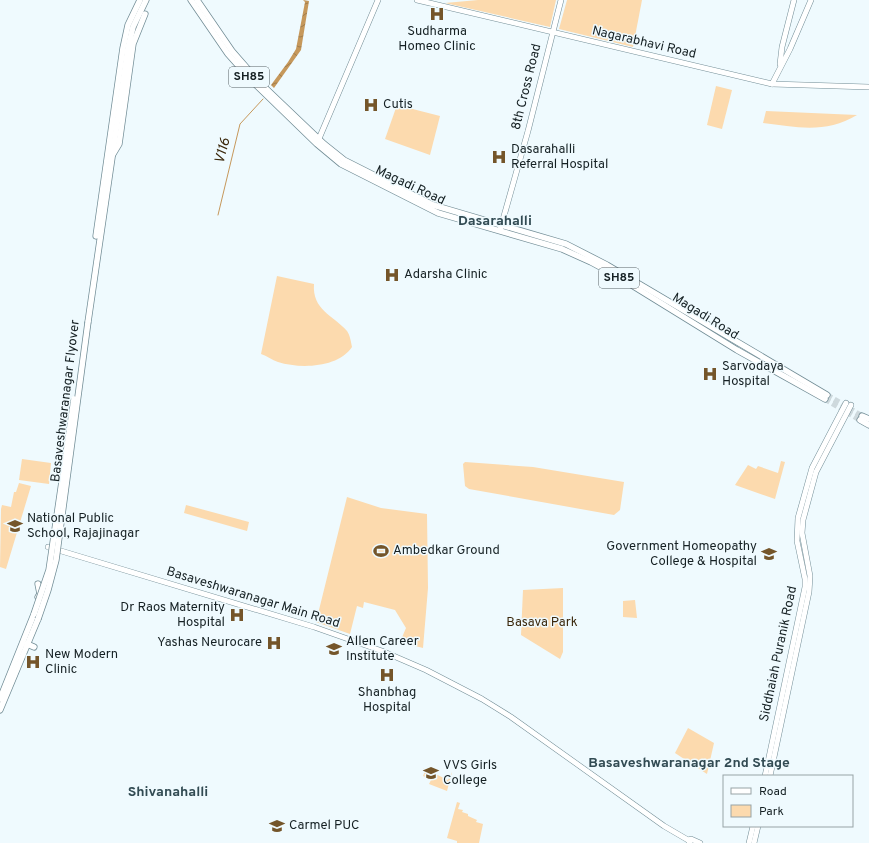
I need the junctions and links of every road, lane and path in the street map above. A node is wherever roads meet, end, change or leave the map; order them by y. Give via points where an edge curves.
1 (140, 0) edge
2 (146, 0) edge
3 (191, 0) edge
4 (198, 0) edge
5 (378, 0) edge
6 (417, 0) edge
7 (561, 0) edge
8 (794, 0) edge
9 (811, 1) edge
10 (145, 14) dead end
11 (552, 32) junction
12 (780, 67) junction
13 (772, 84) junction
14 (869, 87) edge
15 (318, 142) junction
16 (107, 156) junction
17 (500, 228) junction
18 (86, 322) junction
19 (826, 397) tunnel mouth
20 (869, 419) edge
21 (869, 425) edge
22 (48, 547) dead end
23 (38, 584) dead end
24 (36, 616) junction
25 (26, 635) junction
26 (27, 644) junction
27 (34, 647) dead end
28 (6, 691) junction
29 (0, 699) edge
30 (0, 710) edge
31 (765, 775) edge
32 (770, 775) edge
33 (753, 827) edge
34 (758, 827) edge
35 (689, 841) edge
36 (700, 843) edge
37 (749, 843) edge
38 (754, 843) edge

1 - 16 main road via 128,25 123,48
2 - 16 main road via 133,27
3 - 15 main road, Magadi Road / SH85 via 228,54 252,81
4 - 15 main road, Magadi Road / SH85 via 232,51
5 - 15 main road
6 - 11 main road, Nagarabhavi Road
7 - 11 main road, 8th Cross Road
8 - 12 main road via 782,47
9 - 12 main road
10 - 16 main road via 133,44 120,144
11 - 13 main road, Nagarabhavi Road
11 - 17 main road, 8th Cross Road via 528,131
12 - 13 main road
13 - 14 main road, Nagarabhavi Road
15 - 17 main road, Magadi Road / SH85 via 344,160 396,188 434,205
16 - 18 main road, Basaveshwaranagar Flyover
16 - 18 main road, Basaveshwaranagar Flyover
17 - 19 main road, Magadi Road / SH85 via 566,244 607,265
18 - 24 main road, Basaveshwaranagar Flyover, bridge via 56,560
20 - 21 main road via 861,418
22 - 35 main road, Basaveshwaranagar Main Road via 314,628 382,651 426,670 488,702
23 - 25 main road via 40,594 28,622
24 - 25 main road, Basaveshwaranagar Flyover
24 - 26 main road, Basaveshwaranagar Flyover
25 - 28 main road
26 - 27 main road
26 - 28 main road, Basaveshwaranagar Flyover
28 - 29 main road
28 - 30 main road
31 - 32 main road, Siddhaiah Puranik Road via 805,587 797,541 798,518 812,468 848,404 816,472 803,520 802,533 810,576 809,592
33 - 37 main road
34 - 38 main road
35 - 36 main road, Basaveshwaranagar Main Road via 692,839

